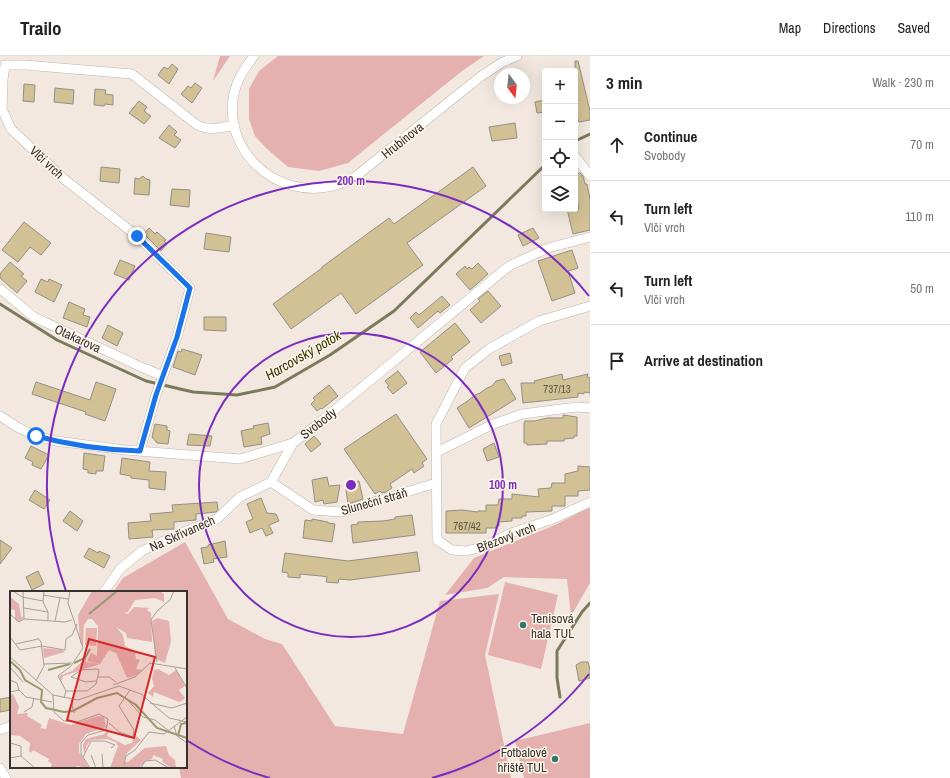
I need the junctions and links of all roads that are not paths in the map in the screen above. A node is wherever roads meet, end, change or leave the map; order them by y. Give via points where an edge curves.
1 (254, 56) edge
2 (518, 56) edge
3 (234, 125) junction
4 (578, 160) edge
5 (590, 176) edge
6 (590, 237) edge
7 (0, 290) edge
8 (590, 306) edge
9 (162, 378) junction
10 (590, 408) edge
11 (0, 416) edge
12 (293, 443) junction
13 (140, 451) junction
14 (437, 452) junction
15 (271, 482) junction
16 (436, 483) junction
17 (590, 502) edge
18 (105, 591) edge
19 (10, 726) edge
20 (0, 730) edge
21 (0, 768) edge
22 (6, 778) edge

1 - 3 street, Hrubínova via 239,78 234,93
2 - 3 street, Hrubínova via 501,63 480,77 355,177 332,186 319,188 291,185 266,174 245,152
3 - 9 street, Vlčí vrch via 215,129 203,128 132,74 5,65 2,109 11,129 64,179 137,236 190,288 177,337
4 - 5 street
6 - 12 street, Svobody via 548,248 509,266
7 - 9 street, Otakarova via 34,317
8 - 14 street, Březový vrch via 539,320 489,349 465,368 436,424
9 - 13 street, Vlčí vrch
10 - 14 street via 577,407 522,414 491,425
11 - 13 street, Svobody via 36,436 56,441
12 - 13 street, Svobody via 240,459
12 - 15 street
14 - 16 street, Březový vrch
15 - 16 street, Sluneční stráň via 313,510 341,512
15 - 18 street, Na Skřivanech via 240,497 216,519 142,551 120,569
16 - 17 street, Březový vrch via 437,540 452,550 466,551 482,547
19 - 20 street
21 - 22 street

